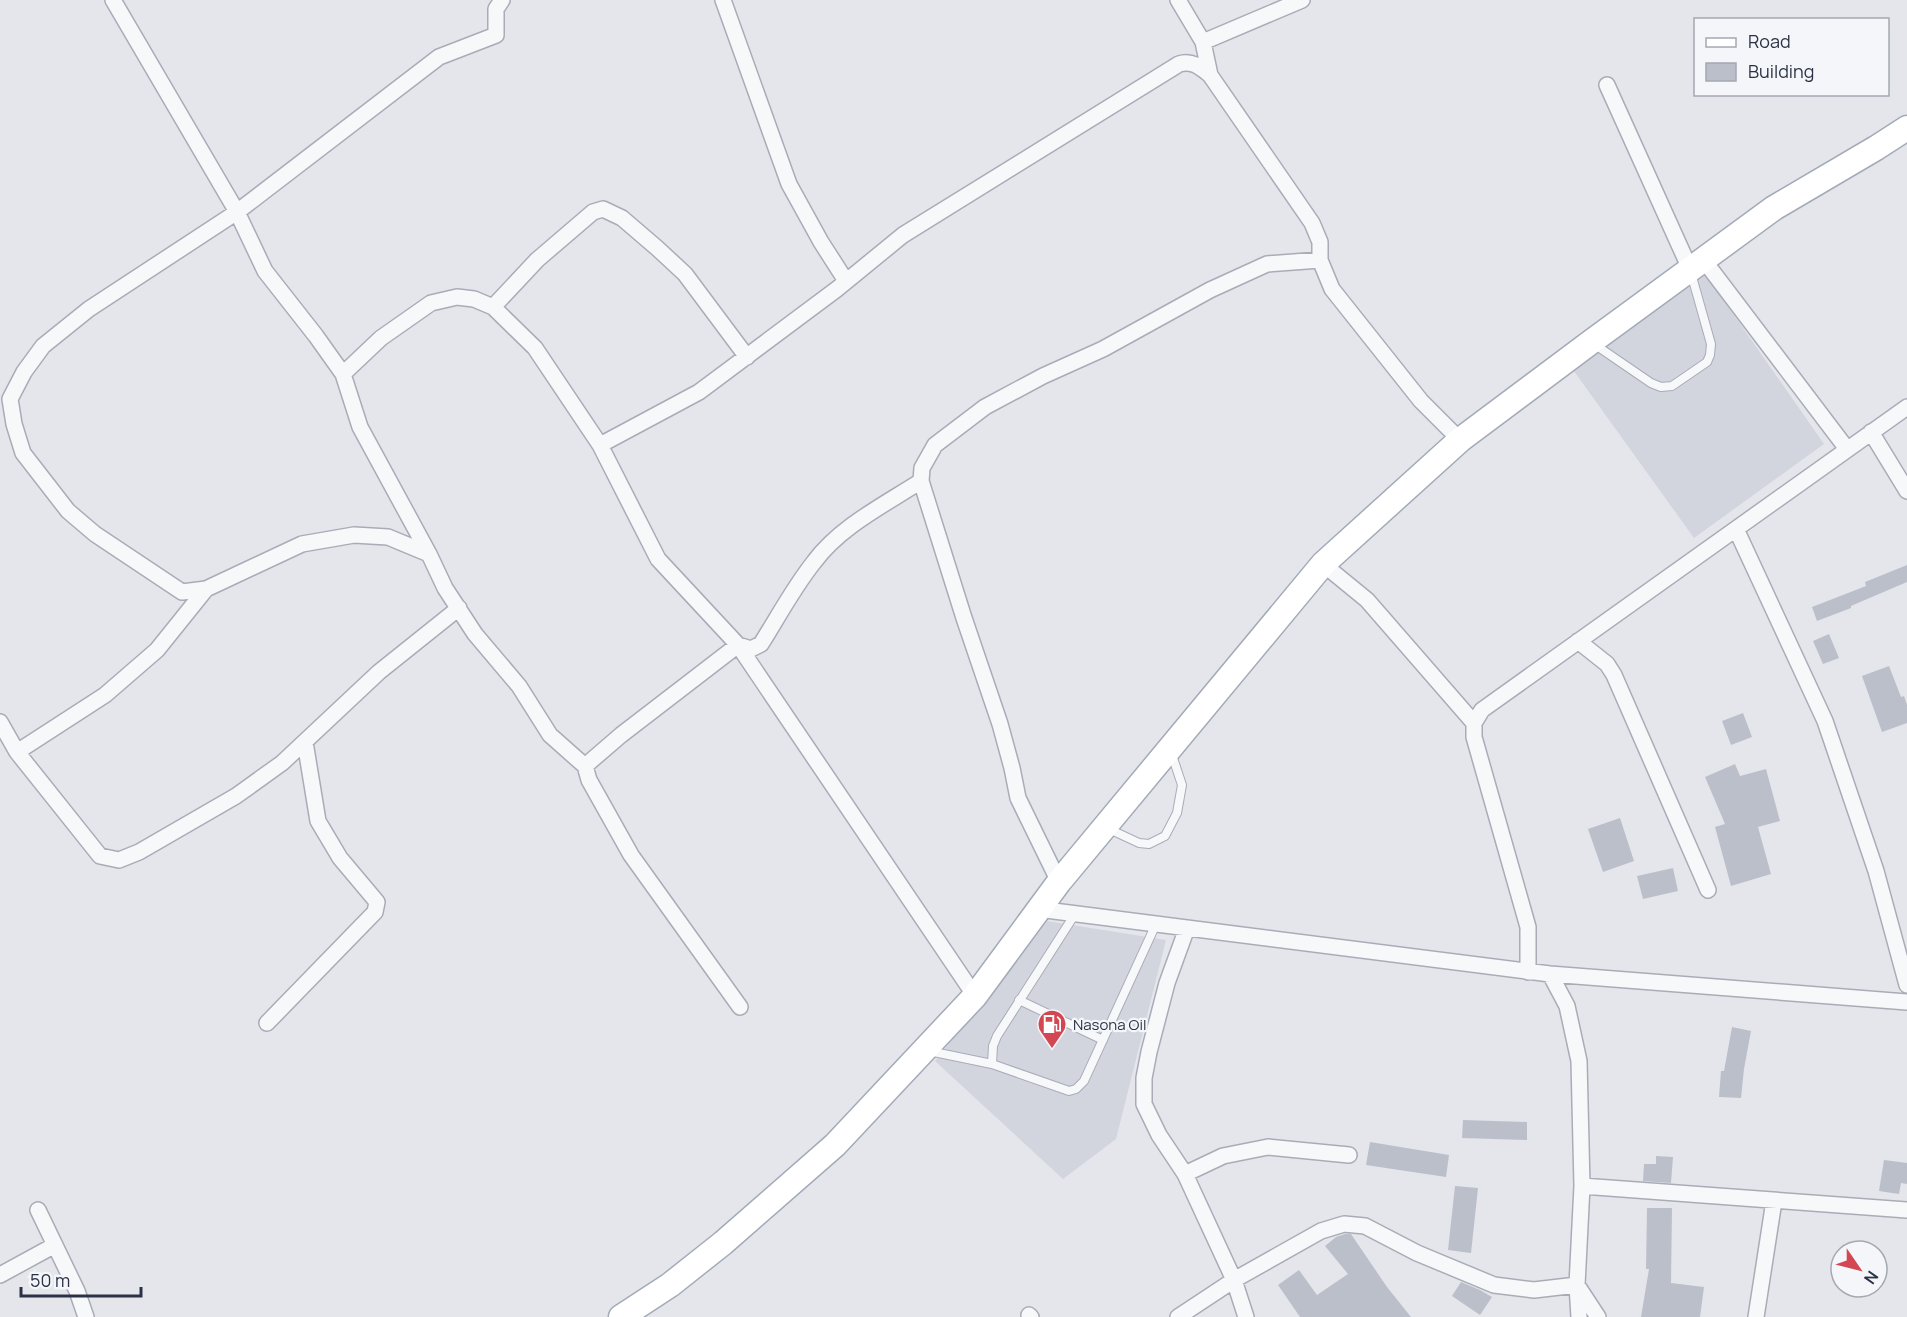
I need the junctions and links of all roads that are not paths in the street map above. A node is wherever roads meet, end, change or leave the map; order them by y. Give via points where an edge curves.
1 (113, 0) edge
2 (502, 0) edge
3 (723, 0) edge
4 (1178, 0) edge
5 (1302, 0) edge
6 (1203, 42) junction
7 (1210, 75) junction
8 (1607, 86) dead end
9 (1907, 128) edge
10 (237, 212) junction
11 (1320, 260) junction
12 (1697, 264) junction
13 (846, 281) junction
14 (493, 307) junction
15 (1591, 342) junction
16 (747, 357) junction
17 (343, 374) junction
18 (5, 399) edge
19 (1907, 407) edge
20 (1871, 432) junction
21 (1460, 440) junction
22 (600, 445) junction
23 (1847, 449) junction
24 (921, 481) junction
25 (1907, 491) edge
26 (1736, 529) junction
27 (429, 554) junction
28 (1323, 564) junction
29 (206, 589) junction
30 (459, 608) junction
31 (1578, 641) junction
32 (738, 645) junction
33 (0, 722) edge
34 (1474, 723) junction
35 (305, 742) junction
36 (1169, 748) junction
37 (18, 752) junction
38 (585, 766) junction
39 (1104, 827) junction
40 (1059, 882) junction
41 (1708, 890) dead end
42 (1038, 909) junction
43 (1075, 914) junction
44 (1156, 924) junction
45 (1187, 928) junction
46 (1528, 972) junction
47 (1550, 974) junction
48 (1907, 985) edge
49 (975, 996) junction
50 (1019, 1000) junction
51 (1907, 1002) edge
52 (740, 1007) dead end
53 (267, 1023) dead end
54 (1103, 1040) junction
55 (924, 1050) junction
56 (992, 1065) junction
57 (1349, 1155) dead end
58 (1185, 1173) junction
59 (1582, 1186) junction
60 (1774, 1201) junction
61 (38, 1210) dead end
62 (1907, 1210) edge
63 (55, 1245) junction
64 (0, 1275) edge
65 (1234, 1280) junction
66 (1577, 1285) junction
67 (86, 1317) edge
68 (621, 1317) edge
69 (1178, 1317) edge
70 (1246, 1317) edge
71 (1579, 1317) edge
72 (1598, 1317) edge
73 (1756, 1317) edge

1 - 10 street
2 - 10 street via 496,9 496,35 439,57
3 - 13 street via 789,184
4 - 6 street
5 - 6 street
6 - 7 street
7 - 11 street via 1312,223 1320,242
7 - 13 street via 1195,64 1179,64 903,235
8 - 12 street
9 - 12 main road via 1774,208
10 - 17 street via 265,271
10 - 18 street via 89,309 43,346
11 - 21 street via 1332,289 1421,401
11 - 24 street via 1267,264 985,407 935,445 922,468
12 - 15 main road
12 - 15 lane via 1711,344 1707,362 1672,386 1661,387
12 - 23 street
13 - 16 street
14 - 16 street via 537,260 593,212 603,209 622,218 685,274
14 - 17 street via 457,297 431,303 381,338
14 - 22 street via 535,348
15 - 21 main road
16 - 22 street via 699,392
17 - 27 street via 360,427
18 - 29 street via 23,453 68,511 95,534 182,592
19 - 20 street
20 - 23 street
20 - 25 street
21 - 28 main road
22 - 32 street via 658,559
23 - 26 street
24 - 32 street via 832,542 814,561 760,644 751,649
24 - 40 street via 1000,724 1018,798
26 - 31 street
26 - 48 street via 1825,721 1866,842
27 - 29 street via 388,537 354,535 302,544
27 - 30 street
28 - 34 street via 1367,600
28 - 36 main road
29 - 37 street via 157,650 105,694
30 - 35 street via 379,672
30 - 38 street via 475,634 519,686 550,735
31 - 34 street via 1482,710
31 - 41 street via 1607,664 1614,675
32 - 38 street
32 - 49 street
33 - 37 street
34 - 46 street via 1474,737 1528,927
35 - 37 street via 236,796 119,860 100,856
35 - 53 street via 318,821 339,858 377,902 375,912
36 - 39 main road
36 - 39 lane via 1182,785 1177,813 1165,836 1149,844 1139,843
38 - 52 street via 589,780 632,855
39 - 40 main road
40 - 42 main road
42 - 43 street
42 - 49 main road
43 - 44 street
43 - 50 lane
44 - 45 street
44 - 54 lane
45 - 46 street
45 - 58 street via 1167,983 1144,1078 1144,1104
46 - 47 street
47 - 51 street
47 - 59 street via 1567,1006 1579,1061
49 - 55 main road
50 - 54 lane
50 - 56 lane via 996,1036
54 - 56 lane via 1084,1081 1069,1091
55 - 56 lane
55 - 68 main road via 835,1145 723,1243
57 - 58 street via 1268,1147 1223,1156
58 - 65 street
59 - 60 street
59 - 66 street
60 - 62 street
60 - 73 street
61 - 63 street
63 - 64 street
63 - 67 street
65 - 66 street via 1321,1231 1344,1224 1365,1226 1494,1285 1534,1290
65 - 69 street
65 - 70 street
66 - 71 street
66 - 72 street

